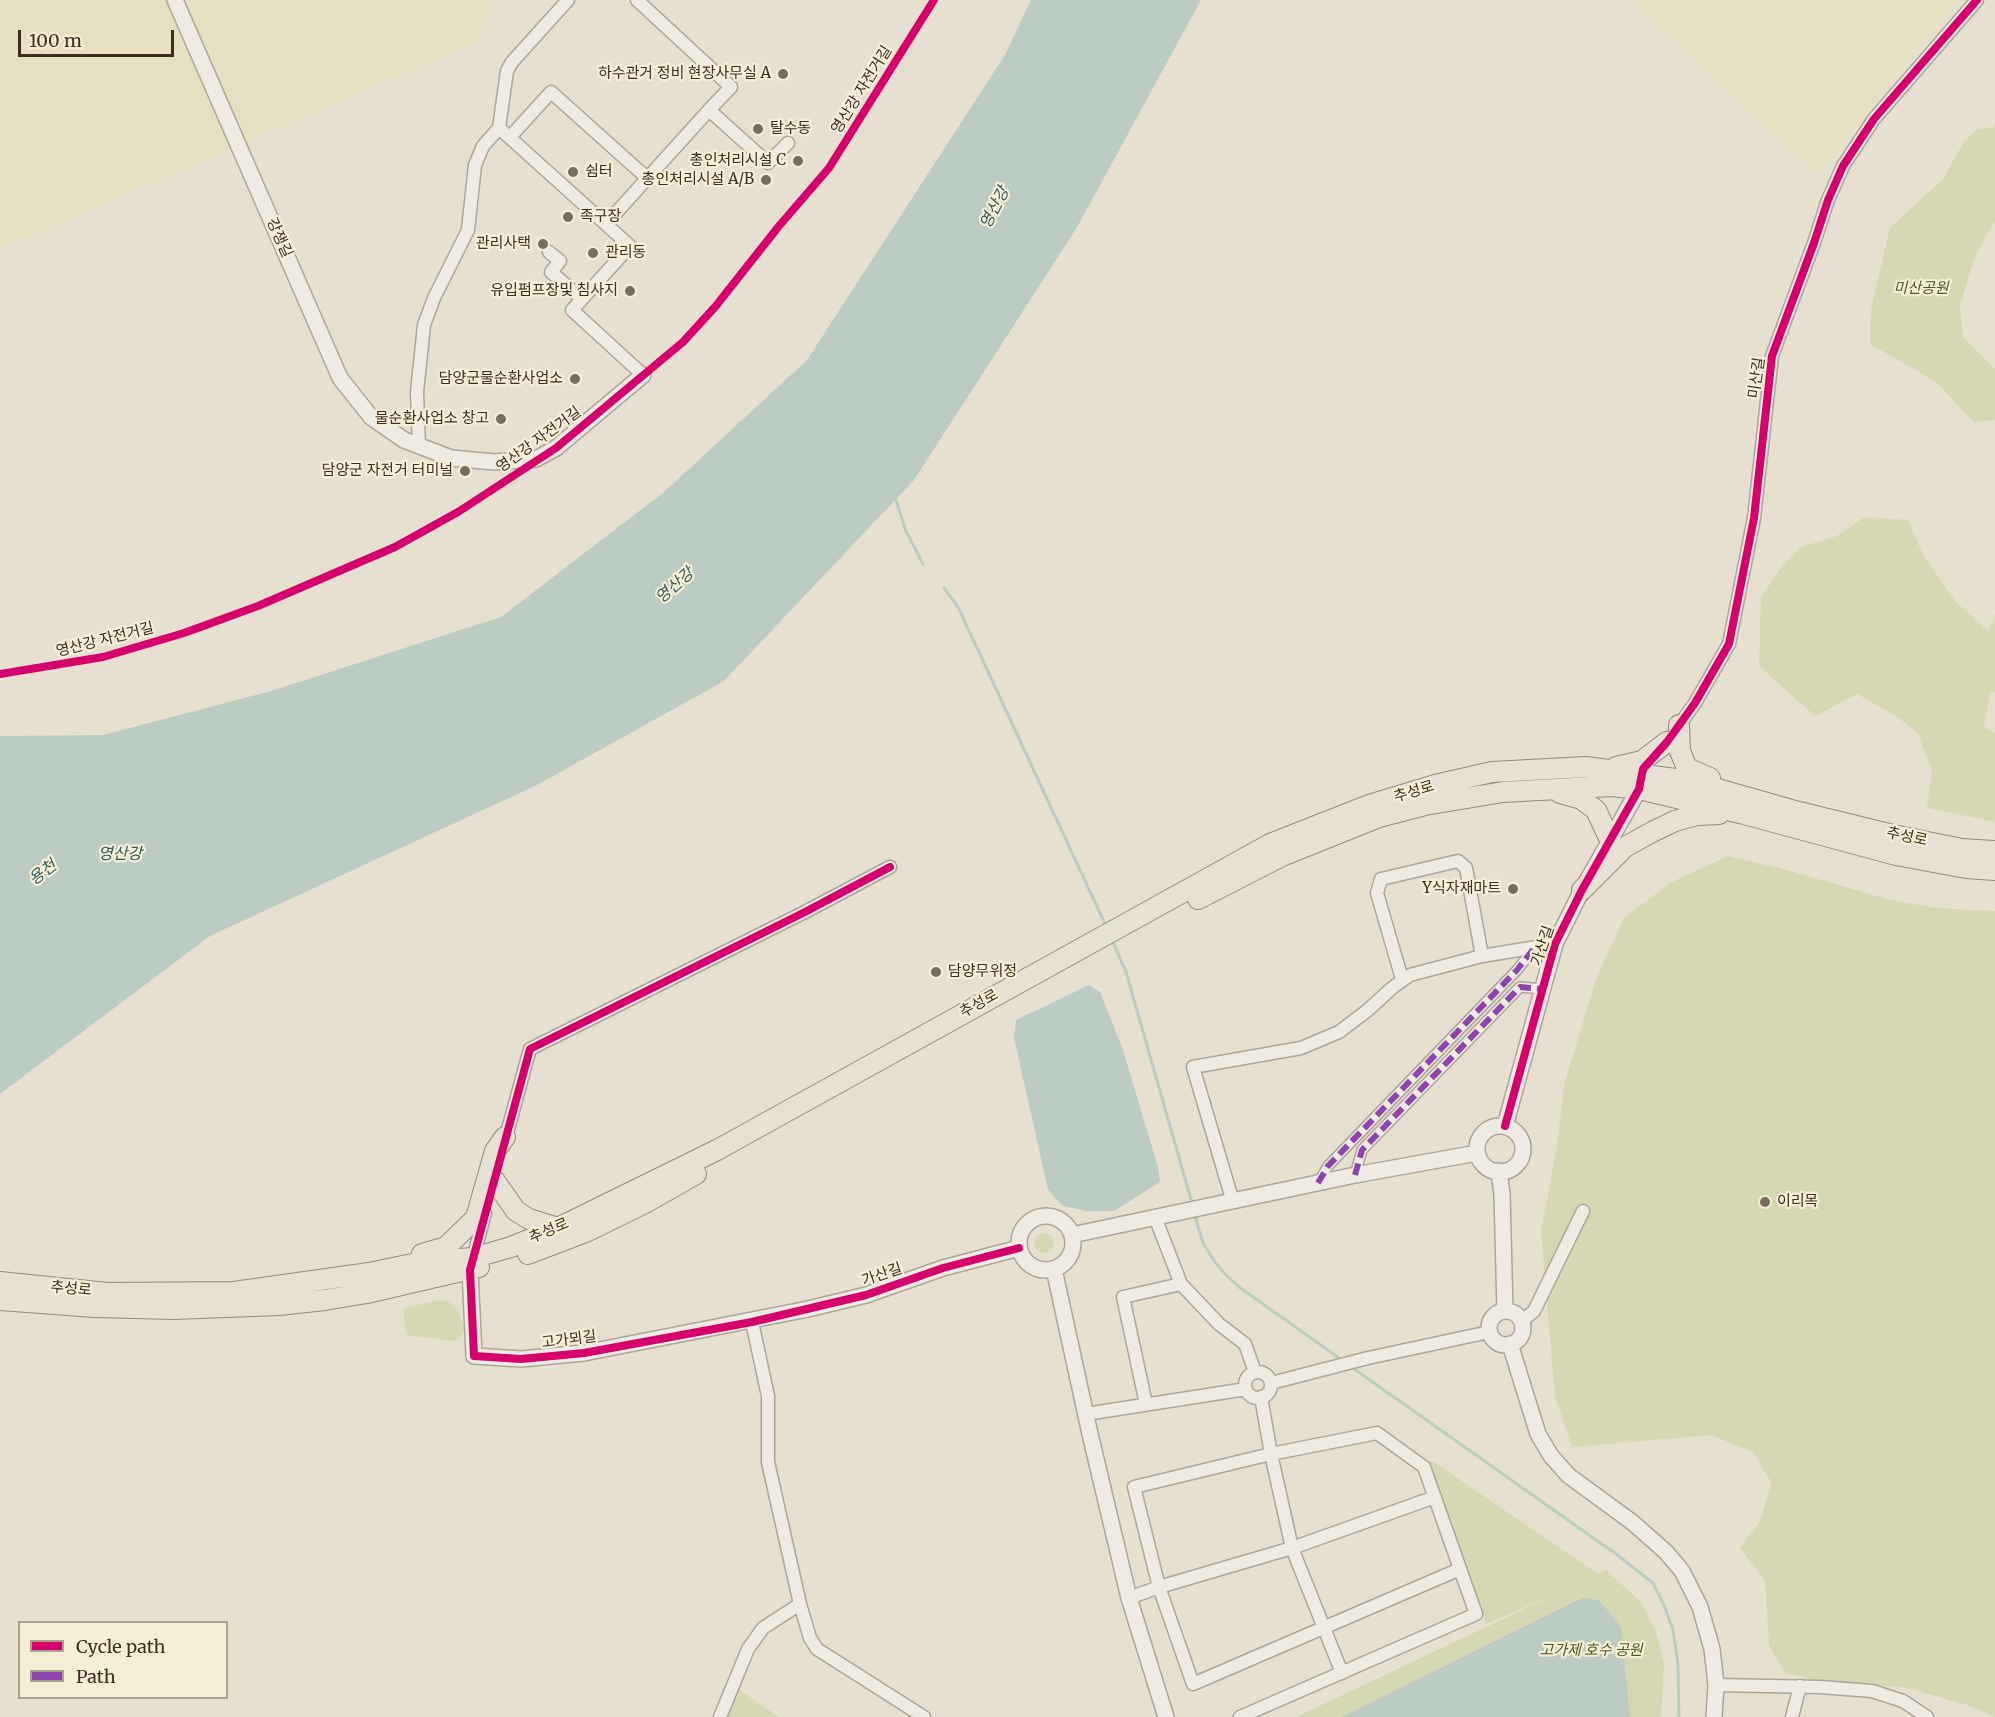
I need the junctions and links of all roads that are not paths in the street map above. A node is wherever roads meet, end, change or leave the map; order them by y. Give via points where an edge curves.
1 (175, 0) edge
2 (568, 0) edge
3 (637, 0) edge
4 (1977, 0) edge
5 (709, 110) junction
6 (499, 128) junction
7 (510, 137) junction
8 (788, 142) dead end
9 (647, 178) junction
10 (606, 224) junction
11 (549, 252) dead end
12 (582, 299) junction
13 (643, 375) joint
14 (419, 447) junction
15 (536, 459) joint
16 (1679, 725) junction
17 (1667, 742) junction
18 (1607, 770) junction
19 (1640, 782) junction
20 (1549, 789) junction
21 (1738, 795) junction
22 (1744, 814) junction
23 (1610, 840) junction
24 (1995, 851) edge
25 (890, 867) dead end
26 (1966, 868) junction
27 (1995, 870) edge
28 (1995, 875) edge
29 (1582, 890) junction
30 (1134, 926) junction
31 (1555, 944) junction
32 (1535, 947) junction
33 (1092, 949) junction
34 (1482, 956) junction
35 (1402, 979) junction
36 (1543, 989) junction
37 (1505, 1126) junction
38 (505, 1137) junction
39 (1477, 1153) junction
40 (1499, 1171) junction
41 (1355, 1175) junction
42 (495, 1181) junction
43 (1318, 1183) junction
44 (1233, 1202) junction
45 (1583, 1211) dead end
46 (1155, 1217) junction
47 (558, 1228) junction
48 (1072, 1235) junction
49 (1019, 1248) junction
50 (471, 1264) junction
51 (1054, 1269) junction
52 (0, 1282) edge
53 (1181, 1284) junction
54 (274, 1288) junction
55 (0, 1300) edge
56 (1505, 1311) junction
57 (752, 1322) junction
58 (1521, 1322) junction
59 (1489, 1332) junction
60 (1510, 1344) junction
61 (1255, 1372) junction
62 (1271, 1383) junction
63 (1246, 1389) junction
64 (1261, 1397) junction
65 (1146, 1404) junction
66 (1086, 1414) junction
67 (1272, 1454) junction
68 (1435, 1497) junction
69 (1292, 1548) junction
70 (1460, 1569) junction
71 (1160, 1587) junction
72 (1130, 1598) junction
73 (800, 1604) junction
74 (1324, 1627) junction
75 (1342, 1672) junction
76 (1716, 1685) junction
77 (1800, 1686) junction
78 (720, 1717) edge
79 (924, 1717) edge
80 (1166, 1717) edge
81 (1240, 1717) edge
82 (1714, 1717) edge
83 (1792, 1717) edge
84 (1927, 1717) edge

1 - 14 street, 강쟁길 via 340,378 371,417
2 - 6 street via 507,71
3 - 5 street via 731,87
4 - 16 street, 미산길 via 1874,119 1843,166 1828,200 1772,356 1754,518 1729,644
5 - 8 street via 768,163
5 - 9 street
6 - 7 street
6 - 14 street via 483,146 475,165 468,230 424,325 417,392
7 - 9 street via 551,92
7 - 10 street
9 - 10 street
10 - 12 street via 630,246
11 - 12 street via 560,261 551,272
12 - 13 street via 572,310
13 - 15 street, 영산강 자전거길 via 556,448
14 - 15 street, 강쟁길 via 466,461
16 - 17 street, 미산길
16 - 21 main road via 1680,751 1688,768
17 - 18 main road via 1642,761
17 - 19 street, 미산길 via 1643,769
18 - 19 main road, 추성로
18 - 30 main road, 추성로 via 1586,767 1492,772 1369,805 1270,844
19 - 20 main road, 추성로
19 - 21 main road, 추성로 via 1690,781
19 - 22 main road, 추성로
19 - 23 street, 가산길
20 - 23 main road via 1581,799 1596,810
20 - 30 main road, 추성로 via 1503,792 1379,816 1282,856
21 - 24 main road, 추성로 via 1893,835 1962,849
22 - 26 main road, 추성로 via 1896,855
22 - 29 main road via 1697,815 1675,821 1625,847
23 - 29 street, 가산길
25 - 38 street via 530,1049
26 - 27 main road, 추성로
26 - 28 street
29 - 31 street, 가산길
30 - 33 main road, 추성로
31 - 32 street
31 - 36 street, 가산길
32 - 34 street
32 - 43 street via 1328,1167
33 - 47 main road, 추성로 via 717,1150
33 - 50 main road, 추성로 via 645,1203 588,1231 525,1255
34 - 35 street
34 - 35 street via 1466,867 1458,861 1380,879 1377,893
35 - 44 street via 1339,1032 1301,1047 1192,1067
36 - 37 street, 가산길
36 - 41 street via 1520,987 1362,1149
37 - 39 street via 1484,1132
37 - 40 street via 1518,1135 1523,1149 1513,1167
38 - 42 street
38 - 54 main road via 495,1151 476,1218 446,1246 389,1262 310,1275
39 - 40 street via 1485,1166
39 - 41 street
40 - 56 street
41 - 43 street
42 - 47 main road via 516,1210 529,1219
42 - 50 street
43 - 44 street
44 - 46 street
45 - 58 street via 1534,1311
46 - 48 street
46 - 53 street
47 - 50 main road, 추성로
48 - 49 street via 1056,1217 1038,1216 1020,1232
48 - 51 street via 1071,1252
49 - 51 street via 1028,1264
49 - 57 street, 가산길 via 943,1268 866,1295
50 - 54 main road, 추성로 via 422,1262
50 - 55 main road, 추성로 via 357,1295 279,1305 174,1309
50 - 57 street, 고가뫼길 via 474,1356 521,1359 584,1353
51 - 66 street
52 - 54 main road, 추성로 via 107,1293
53 - 61 street via 1219,1324 1245,1344
53 - 65 street via 1123,1297
56 - 58 street via 1515,1314
56 - 59 street via 1492,1318
57 - 73 street via 768,1396 768,1462
58 - 60 street via 1519,1338
59 - 60 street via 1500,1344
59 - 62 street
60 - 76 street via 1538,1434 1551,1456 1569,1476 1632,1522 1682,1571 1700,1607 1712,1649
61 - 62 street via 1264,1373
61 - 63 street via 1248,1376
62 - 64 street via 1270,1391
63 - 64 street via 1251,1396
63 - 65 street
64 - 67 street
65 - 66 street
66 - 72 street
67 - 68 street via 1377,1433 1424,1467
67 - 69 street
67 - 71 street via 1134,1487
68 - 69 street
68 - 70 street
69 - 71 street
69 - 74 street
70 - 74 street
70 - 75 street via 1476,1614
71 - 72 street
71 - 74 street via 1193,1684
72 - 80 street
73 - 78 street via 763,1628 748,1649
73 - 79 street via 816,1648
74 - 75 street
75 - 81 street
76 - 77 street
76 - 82 street
77 - 83 street
77 - 84 street via 1872,1691 1903,1701

